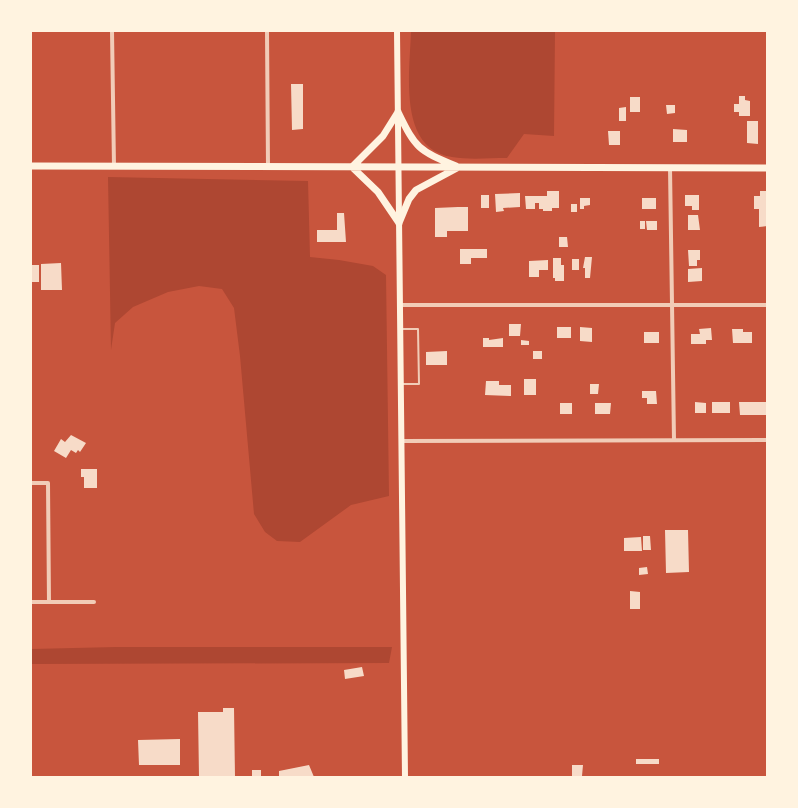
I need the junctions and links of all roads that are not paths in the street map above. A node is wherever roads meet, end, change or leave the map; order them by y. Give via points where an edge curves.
1 (112, 31) edge
2 (267, 31) edge
3 (397, 31) edge
4 (398, 112) junction
5 (31, 166) edge
6 (398, 166) junction
7 (352, 167) junction
8 (460, 167) junction
9 (114, 168) junction
10 (268, 168) junction
11 (670, 168) junction
12 (767, 168) edge
13 (398, 223) junction
14 (399, 305) junction
15 (672, 305) junction
16 (767, 305) edge
17 (400, 330) junction
18 (401, 384) junction
19 (674, 440) junction
20 (767, 440) edge
21 (402, 441) junction
22 (31, 483) edge
23 (31, 602) edge
24 (49, 602) junction
25 (94, 602) dead end
26 (405, 777) edge

1 - 9 street
2 - 10 street
3 - 4 main road
4 - 6 main road
4 - 7 main road via 383,136
4 - 8 main road via 410,137 422,150
5 - 9 main road
6 - 7 main road
6 - 8 main road
6 - 13 main road
7 - 10 main road
7 - 13 main road via 378,192
8 - 11 main road
8 - 13 main road via 416,190
9 - 10 main road
11 - 12 main road
11 - 15 street
13 - 14 main road
14 - 15 street
14 - 17 main road
15 - 16 street
15 - 19 street
17 - 18 main road
17 - 18 lane via 418,329 419,384
18 - 21 main road
19 - 20 street
19 - 21 street
21 - 26 main road
22 - 24 street via 48,483
23 - 24 street
24 - 25 street

